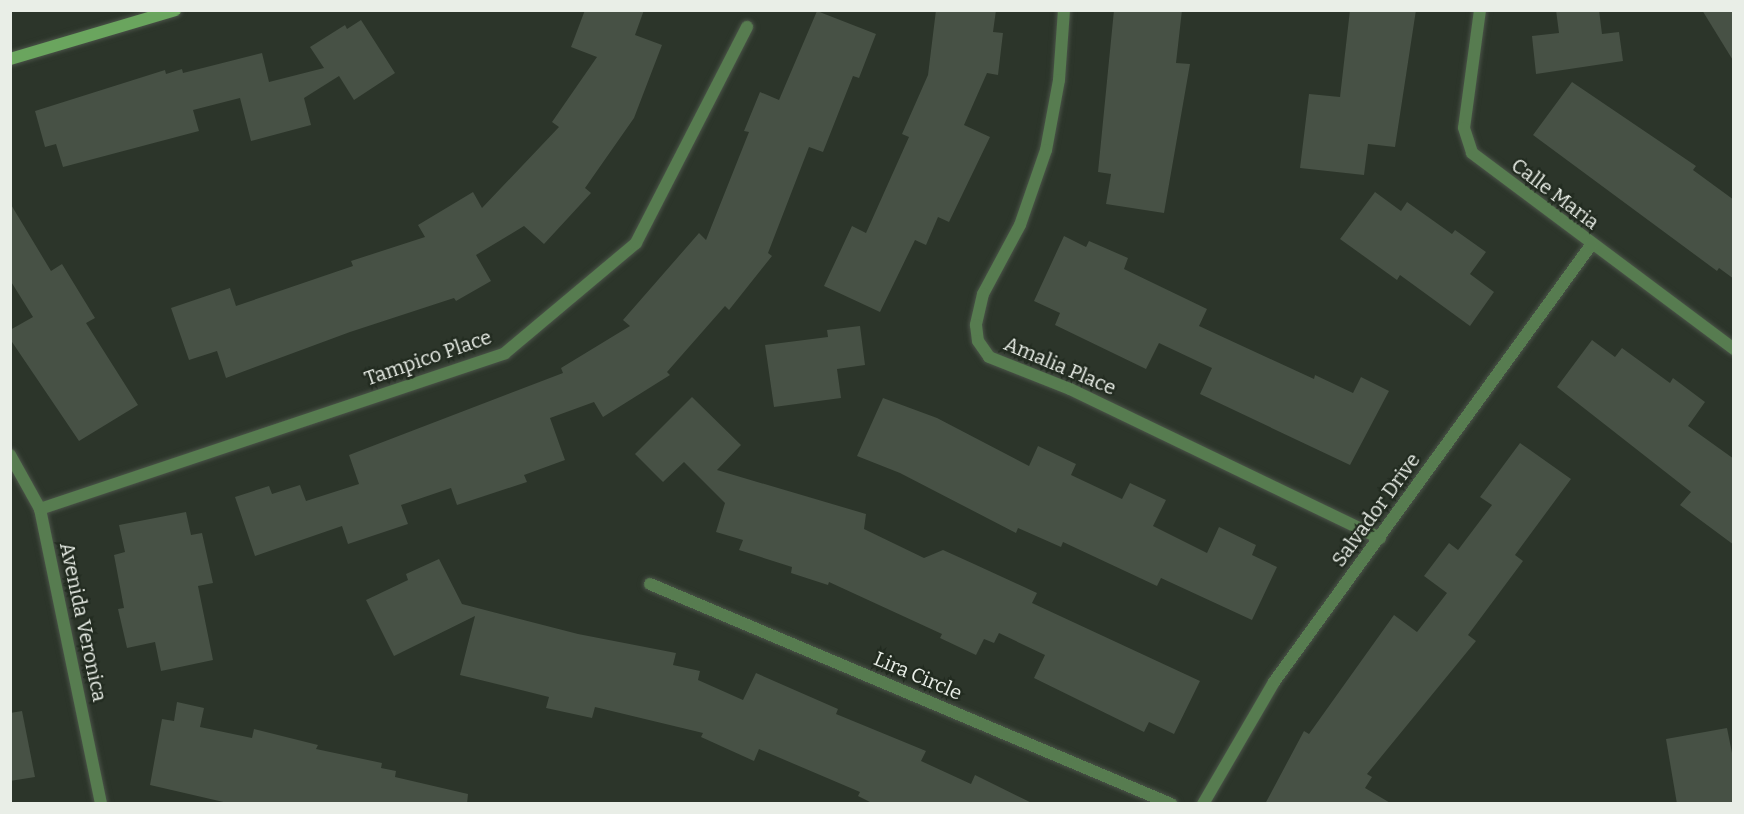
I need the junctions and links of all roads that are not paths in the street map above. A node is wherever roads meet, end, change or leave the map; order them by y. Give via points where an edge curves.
1 (175, 10) edge
2 (1064, 10) edge
3 (1480, 10) edge
4 (747, 27) dead end
5 (10, 59) edge
6 (1591, 245) junction
7 (1734, 349) edge
8 (10, 454) edge
9 (40, 509) junction
10 (1380, 538) junction
11 (650, 584) dead end
12 (101, 804) edge
13 (1171, 804) edge
14 (1203, 804) edge

1 - 5 street
2 - 10 street, Amalia Place via 1059,80 1046,150 1020,225 983,294 976,325 978,341 989,357 1070,389
3 - 6 street, Calle Maria via 1464,128 1472,153
4 - 9 street, Tampico Place via 636,243 505,353
6 - 7 street, Calle Maria
6 - 10 street, Salvador Drive
8 - 9 street, Avenida Veronica
9 - 12 street, Avenida Veronica
10 - 14 street, Salvador Drive via 1274,682
11 - 13 street, Lira Circle

